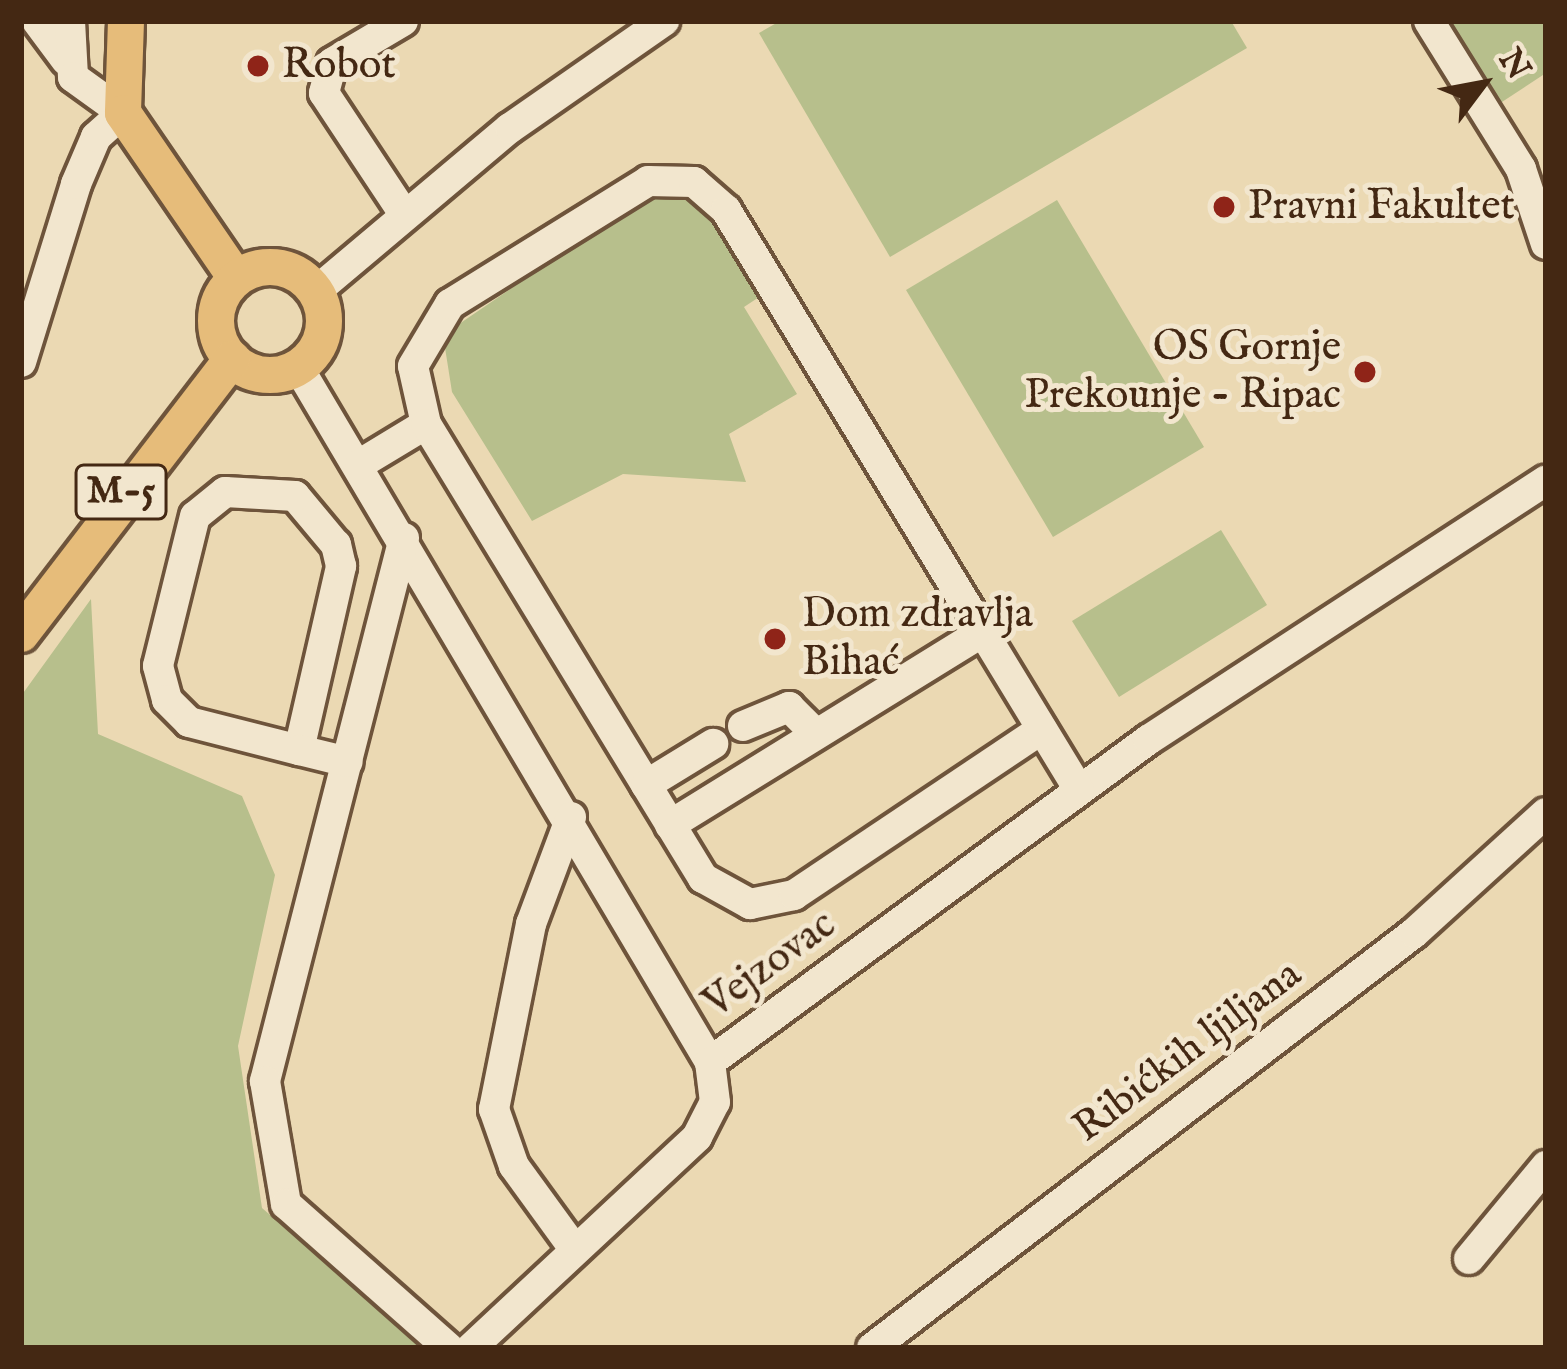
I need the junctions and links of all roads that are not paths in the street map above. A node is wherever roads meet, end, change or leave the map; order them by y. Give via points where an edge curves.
1 (37, 21) edge
2 (70, 21) edge
3 (126, 21) edge
4 (403, 21) edge
5 (664, 21) edge
6 (1429, 21) edge
7 (66, 60) junction
8 (123, 113) junction
9 (404, 214) junction
10 (1546, 244) edge
11 (236, 278) junction
12 (315, 292) junction
13 (232, 358) junction
14 (21, 362) edge
15 (298, 367) junction
16 (426, 424) junction
17 (360, 464) junction
18 (1546, 481) edge
19 (404, 538) junction
20 (982, 632) junction
21 (21, 634) edge
22 (743, 725) dead end
23 (1042, 729) junction
24 (815, 734) junction
25 (712, 744) dead end
26 (299, 750) junction
27 (348, 762) junction
28 (646, 785) junction
29 (1079, 790) junction
30 (1546, 813) edge
31 (571, 817) junction
32 (670, 825) junction
33 (710, 1062) junction
34 (1546, 1166) edge
35 (575, 1250) junction
36 (1468, 1259) dead end
37 (449, 1348) edge
38 (471, 1348) edge
39 (872, 1348) edge

1 - 7 street
2 - 7 street
3 - 8 main road
4 - 9 street via 332,63 323,93
5 - 9 street
6 - 10 street via 1521,170
7 - 8 street via 94,102
8 - 11 main road
8 - 14 street via 96,137 76,184
9 - 12 street
11 - 12 main road via 288,270
11 - 13 main road via 216,327
12 - 15 main road via 320,341
13 - 15 main road via 264,374
13 - 21 main road, M-5
15 - 17 street, Vejzovac
16 - 17 street
16 - 20 street via 413,366 450,304 648,181 694,182 725,210
16 - 28 street
17 - 19 street, Vejzovac
18 - 29 street, Vejzovac
19 - 27 street
19 - 31 street, Vejzovac
20 - 23 street
20 - 24 street
22 - 24 street via 789,706
23 - 29 street
23 - 32 street via 772,905 703,878
24 - 32 street
25 - 28 street
26 - 26 street via 188,722 160,682 195,516 225,492 295,496 336,545 341,566
26 - 27 street
27 - 37 street via 266,1081 270,1139 286,1204
28 - 32 street
29 - 33 street, Vejzovac
30 - 39 street, Ribićkih ljiljana via 1414,933
31 - 33 street, Vejzovac
31 - 35 street via 531,924 494,1109 514,1166
33 - 35 street via 718,1080 708,1121
34 - 36 street
35 - 38 street

